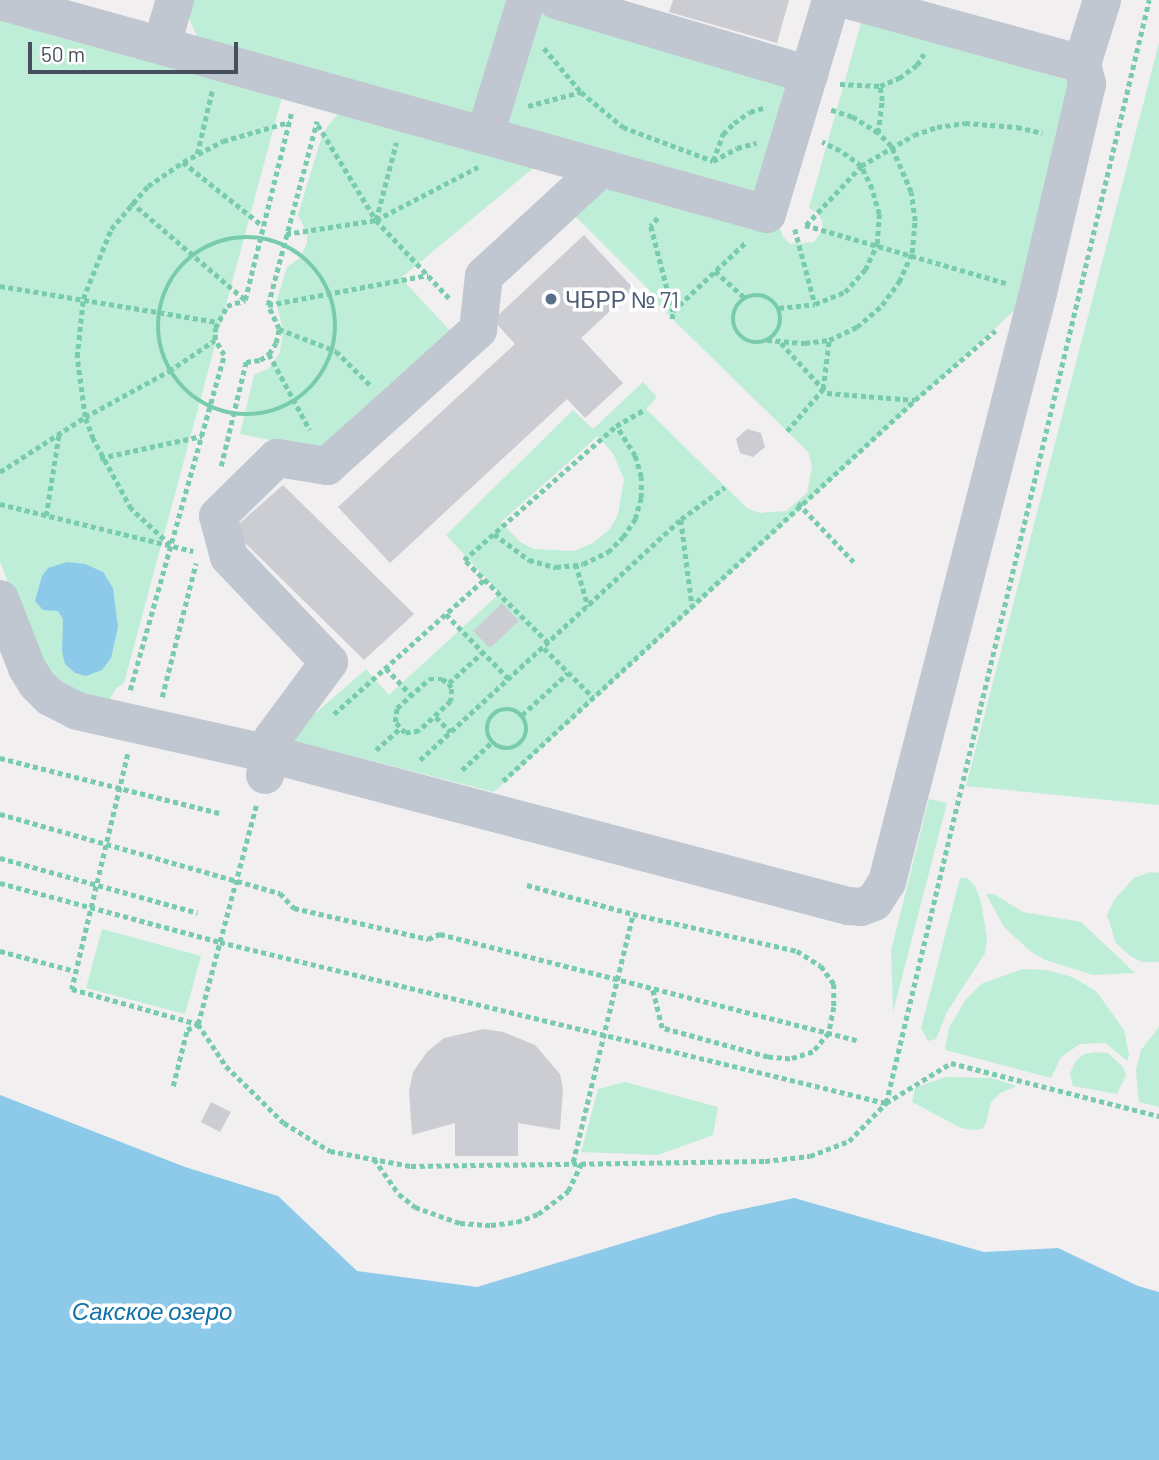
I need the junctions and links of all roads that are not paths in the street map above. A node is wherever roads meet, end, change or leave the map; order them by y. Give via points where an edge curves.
1 (174, 0) edge
2 (556, 0) edge
3 (831, 0) edge
4 (848, 0) edge
5 (1101, 0) edge
6 (0, 1) edge
7 (523, 9) edge
8 (162, 44) junction
9 (1082, 64) junction
10 (800, 105) junction
11 (499, 132) junction
12 (601, 168) junction
13 (0, 599) edge
14 (268, 765) junction

1 - 8 lane
2 - 10 lane
3 - 10 lane
4 - 9 lane
5 - 9 lane
6 - 8 lane
7 - 11 lane
8 - 11 lane via 220,60 314,98
9 - 14 lane via 1087,84 1038,293 887,882 874,902 848,906
10 - 12 lane via 767,215
11 - 12 lane
12 - 14 lane via 484,276 478,330 327,466 277,458 218,516 229,557 329,662 273,738
13 - 14 lane via 27,668 37,684 65,706 135,732

